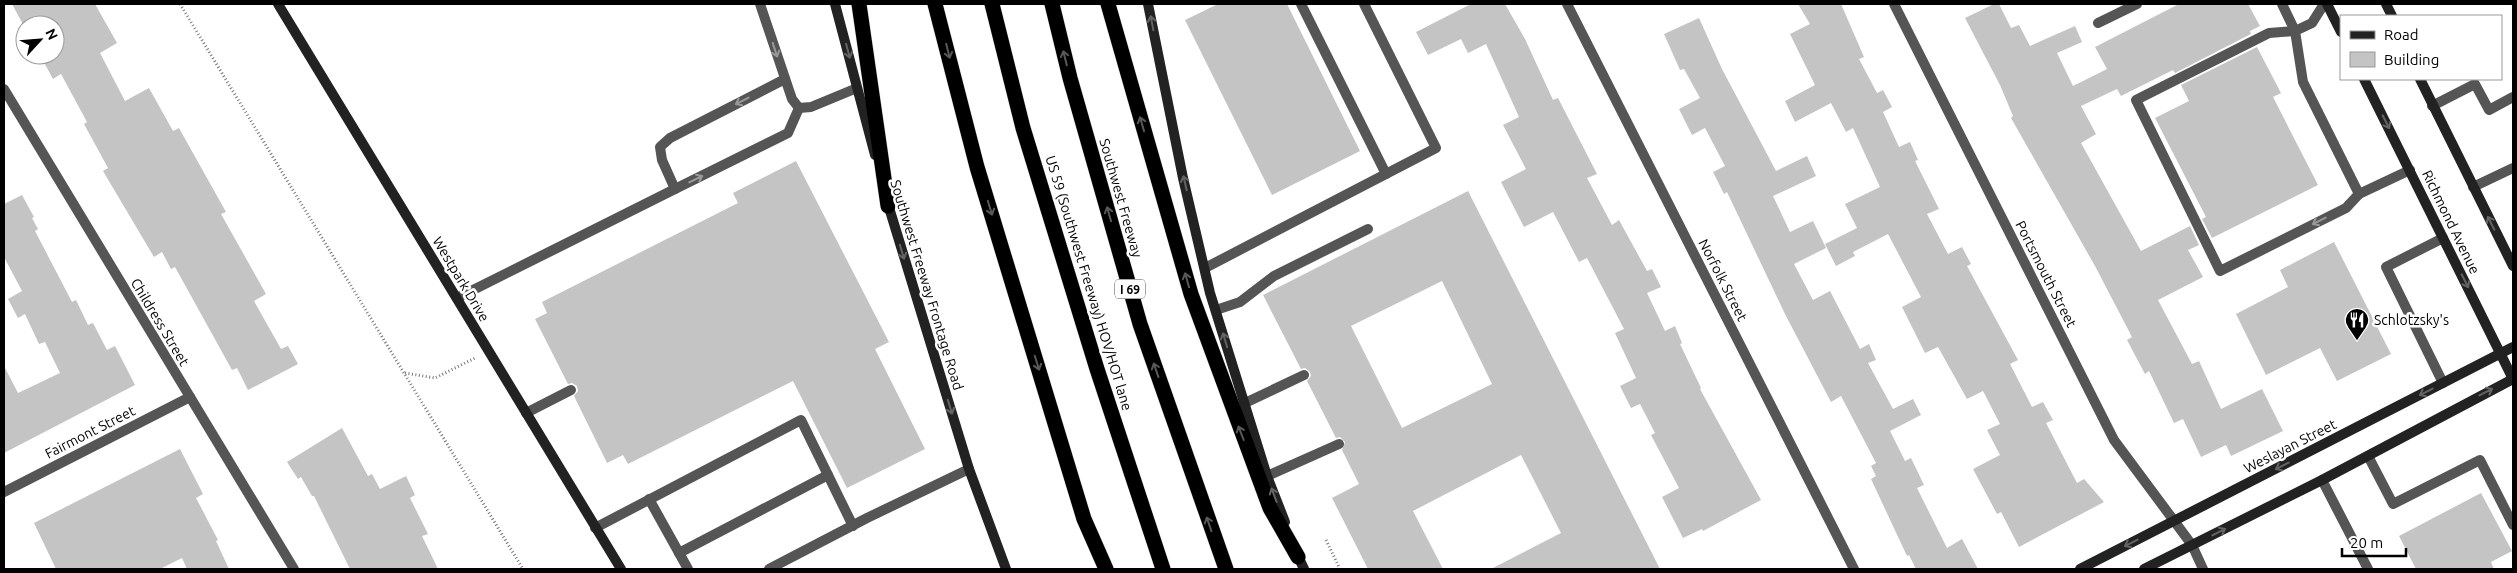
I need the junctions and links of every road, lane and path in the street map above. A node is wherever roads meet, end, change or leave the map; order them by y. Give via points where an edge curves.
1 (180, 4) edge
2 (278, 4) edge
3 (760, 4) edge
4 (835, 4) edge
5 (859, 4) edge
6 (935, 4) edge
7 (992, 4) edge
8 (1052, 4) edge
9 (1108, 4) edge
10 (1148, 4) edge
11 (1301, 4) edge
12 (1364, 4) edge
13 (1568, 4) edge
14 (1894, 4) edge
15 (2137, 4) edge
16 (2295, 4) edge
17 (2325, 4) edge
18 (2283, 6) edge
19 (2098, 23) dead end
20 (2340, 30) edge
21 (2295, 31) junction
22 (785, 79) junction
23 (2365, 80) edge
24 (2420, 80) edge
25 (857, 88) junction
26 (4, 89) edge
27 (2513, 97) edge
28 (2432, 106) junction
29 (798, 108) junction
30 (2513, 168) edge
31 (2410, 170) junction
32 (1386, 174) junction
33 (2473, 187) junction
34 (675, 189) junction
35 (2359, 194) junction
36 (888, 206) junction
37 (1368, 228) dead end
38 (2443, 238) junction
39 (2513, 266) edge
40 (1205, 268) junction
41 (456, 298) junction
42 (1216, 310) junction
43 (2513, 348) edge
44 (489, 352) junction
45 (2501, 354) junction
46 (404, 372) junction
47 (1304, 375) dead end
48 (2513, 379) edge
49 (2443, 383) junction
50 (571, 390) dead end
51 (190, 397) junction
52 (1245, 404) junction
53 (526, 413) junction
54 (1339, 444) dead end
55 (2368, 456) junction
56 (969, 469) junction
57 (828, 475) junction
58 (1267, 476) junction
59 (2322, 480) junction
60 (4, 492) edge
61 (649, 499) junction
62 (1084, 520) junction
63 (2175, 521) junction
64 (2513, 525) edge
65 (853, 526) junction
66 (595, 528) junction
67 (1326, 540) dead end
68 (2192, 545) junction
69 (679, 553) junction
70 (1301, 563) edge
71 (294, 569) edge
72 (523, 569) edge
73 (621, 569) edge
74 (688, 569) edge
75 (769, 569) edge
76 (1006, 569) edge
77 (1102, 569) edge
78 (1106, 569) edge
79 (1164, 569) edge
80 (1226, 569) edge
81 (1340, 569) edge
82 (1854, 569) edge
83 (2080, 569) edge
84 (2144, 569) edge
85 (2204, 569) edge
86 (2368, 569) edge

1 - 46 path
2 - 41 main road, Westpark Drive
3 -> 22 street
4 -> 25 main road, Southwest Freeway Frontage Road
5 - 36 highway
6 -> 62 highway via 978,167
7 - 79 highway, US 59 (Southwest Freeway) HOV/HOT lane via 1026,138 1097,369
80 -> 8 highway, Southwest Freeway / I 69 via 1140,324 1072,88
70 -> 9 highway via 1270,508 1191,294
40 -> 10 main road
11 - 32 street
12 - 32 street via 1436,148
13 - 82 street, Norfolk Street
14 - 63 street, Portsmouth Street via 2114,440
15 - 19 street
16 - 18 street
17 - 20 main road
17 - 21 street via 2312,23
18 - 21 street
21 - 35 street via 2303,82
35 -> 21 street via 2346,208 2220,271 2136,100 2269,33
22 - 29 street
22 -> 34 street via 670,138 660,147
23 -> 31 main road, Richmond Avenue
24 - 28 main road
25 - 29 street via 811,107
25 - 36 main road, Southwest Freeway Frontage Road
26 - 51 street, Childress Street
27 - 28 street via 2489,110 2475,84
28 - 33 main road
34 -> 29 street via 788,133
30 - 33 street
31 - 35 street
31 - 38 main road, Richmond Avenue
32 - 40 street
39 -> 33 main road
34 - 41 street
36 -> 56 main road, Southwest Freeway Frontage Road
37 - 42 street via 1263,283 1240,302
38 -> 45 main road, Richmond Avenue
38 - 49 street via 2386,266
40 - 42 main road
41 - 44 main road, Westpark Drive
52 -> 42 main road
43 - 45 main road, Weslayan Street
44 - 46 path via 435,378
44 - 53 main road, Westpark Drive
45 - 48 main road, Richmond Avenue
45 - 49 main road, Weslayan Street
46 - 72 path
47 - 52 street
55 -> 48 main road
49 -> 63 main road, Weslayan Street
50 - 53 street
51 - 60 street, Fairmont Street
51 - 71 street, Childress Street
52 - 58 main road
53 - 66 main road, Westpark Drive
54 - 58 street
55 - 59 main road
55 - 64 street via 2393,504 2480,460
56 - 65 street
56 - 76 main road, Southwest Freeway Frontage Road
57 - 61 street via 801,420
57 - 65 street
57 - 69 street
70 -> 58 main road
68 -> 59 main road
59 - 86 street
61 - 66 street
61 - 69 street
62 - 77 highway
62 - 78 highway
63 - 68 street, Portsmouth Street
63 -> 83 main road, Weslayan Street
65 - 75 street
66 - 73 main road, Westpark Drive
67 - 81 path
68 - 84 main road
68 - 85 street, Portsmouth Street
69 - 74 street

